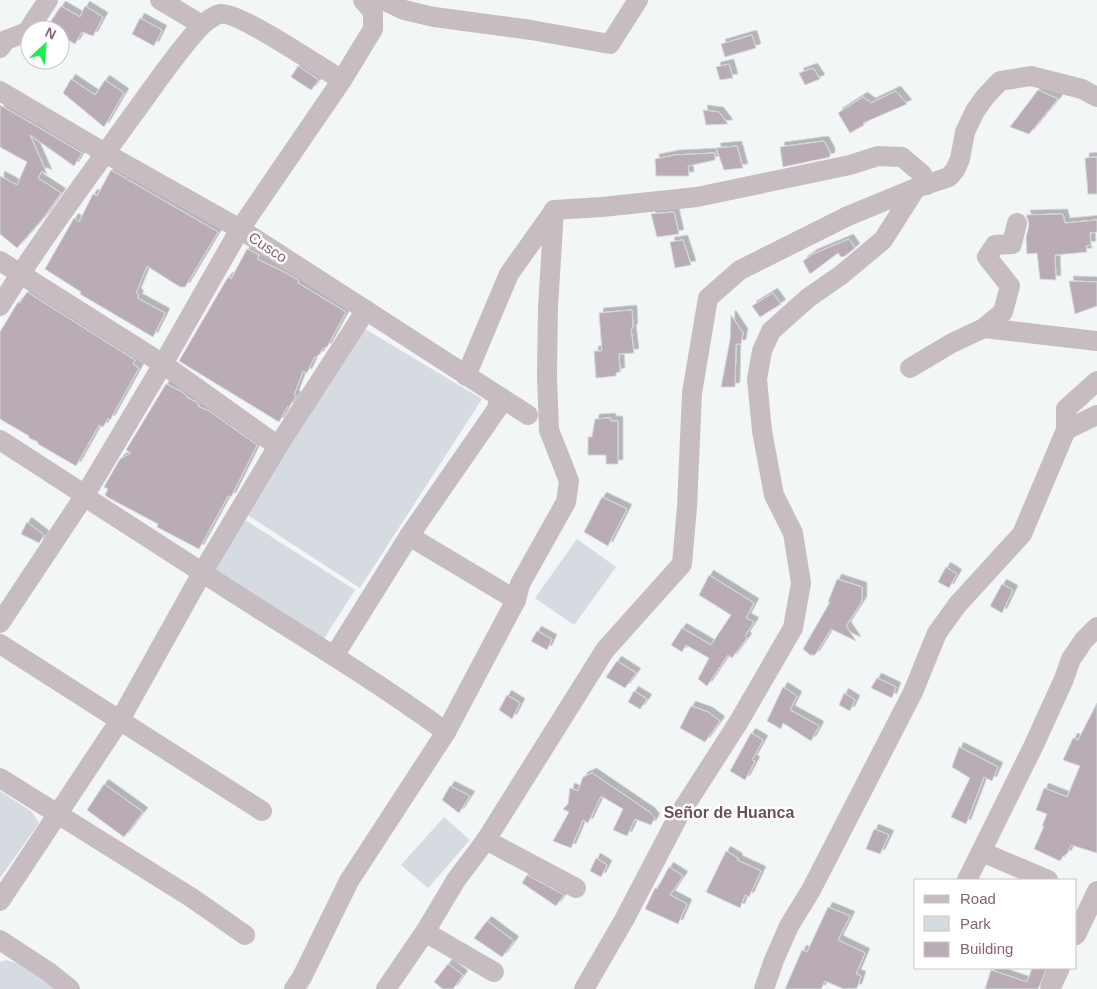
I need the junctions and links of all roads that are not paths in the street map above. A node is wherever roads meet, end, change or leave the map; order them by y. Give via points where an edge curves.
1 (48, 0) edge
2 (160, 0) edge
3 (363, 0) edge
4 (383, 0) edge
5 (638, 0) edge
6 (404, 5) edge
7 (202, 25) junction
8 (2, 41) edge
9 (342, 80) junction
10 (0, 91) edge
11 (1097, 97) edge
12 (105, 153) junction
13 (922, 182) junction
14 (554, 210) junction
15 (1017, 223) dead end
16 (240, 229) junction
17 (0, 261) edge
18 (21, 273) junction
19 (0, 282) edge
20 (0, 306) edge
21 (366, 310) junction
22 (984, 328) junction
23 (1097, 341) edge
24 (163, 364) junction
25 (910, 368) dead end
26 (466, 376) junction
27 (1097, 381) edge
28 (499, 397) junction
29 (1097, 415) edge
30 (528, 416) dead end
31 (1066, 430) junction
32 (0, 440) edge
33 (278, 446) junction
34 (85, 495) junction
35 (410, 536) junction
36 (202, 573) junction
37 (516, 600) junction
38 (0, 623) edge
39 (1097, 627) edge
40 (0, 644) edge
41 (334, 656) junction
42 (120, 720) junction
43 (446, 732) junction
44 (0, 778) edge
45 (262, 810) dead end
46 (58, 814) junction
47 (486, 840) junction
48 (982, 852) junction
49 (968, 879) edge
50 (1046, 879) edge
51 (576, 888) dead end
52 (1091, 896) edge
53 (0, 901) edge
54 (425, 932) junction
55 (1077, 932) edge
56 (245, 935) dead end
57 (0, 940) edge
58 (1060, 969) edge
59 (494, 972) dead end
60 (70, 989) edge
61 (294, 989) edge
62 (386, 989) edge
63 (584, 989) edge
64 (764, 989) edge
65 (1050, 989) edge

1 - 8 street via 27,32
2 - 7 street
3 - 9 street via 373,12 373,29
4 - 6 street
5 - 6 street via 610,44 434,17
7 - 9 street via 219,14 230,14
7 - 12 street
9 - 16 street
10 - 12 street, Cusco
11 - 13 street via 1082,89 1030,76 1000,81 975,111 965,132 955,170 949,177
12 - 16 street, Cusco
12 - 18 street
13 - 14 street via 902,157 878,156 850,165 697,197
13 - 47 street via 740,270 708,298 692,393 682,564 605,650
13 - 63 street via 883,240 771,331 762,351 757,379 762,431 774,496 793,534 801,583 793,628 679,815
14 - 26 street via 509,274
14 - 37 street via 548,307 549,430 569,481 566,502 520,584
15 - 22 street via 1012,244 995,245 987,257 1010,286 1003,312
16 - 21 street, Cusco
16 - 24 street
17 - 18 street
18 - 19 street
18 - 20 street
18 - 24 street
21 - 26 street, Cusco
21 - 33 street
22 - 23 street
22 - 25 street
24 - 33 street
24 - 34 street
26 - 28 street, Cusco
27 - 31 street via 1066,409
28 - 30 street, Cusco
28 - 35 street via 497,409
29 - 31 street
31 - 64 street via 1022,534 958,604 937,633 913,692 811,890 789,926
32 - 34 street
33 - 36 street
34 - 36 street
34 - 38 street
35 - 37 street
35 - 41 street
36 - 41 street
36 - 42 street
37 - 43 street
39 - 48 street via 1071,659
40 - 42 street
41 - 43 street
42 - 45 street
42 - 46 street
43 - 61 street via 349,880
44 - 46 street
46 - 53 street
46 - 56 street
47 - 51 street
47 - 54 street via 456,880
48 - 49 street
48 - 50 street
52 - 55 street
54 - 59 street
54 - 62 street
57 - 60 street
58 - 65 street

